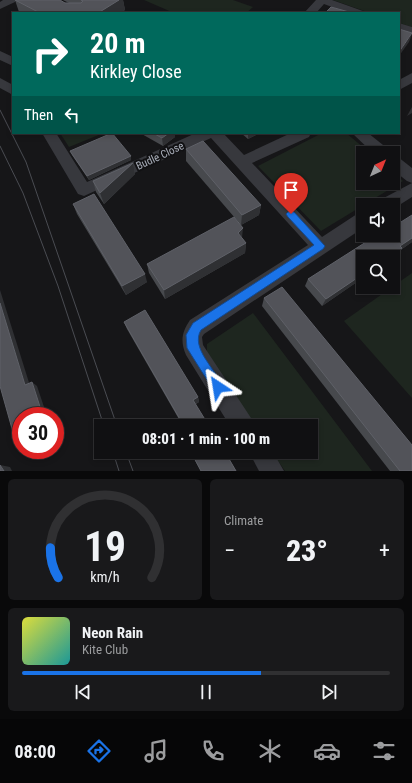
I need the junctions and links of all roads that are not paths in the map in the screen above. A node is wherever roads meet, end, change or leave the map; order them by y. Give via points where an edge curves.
1 (11, 0) edge
2 (322, 0) edge
3 (0, 6) edge
4 (311, 12) edge
5 (356, 12) edge
6 (400, 26) edge
7 (412, 31) edge
8 (412, 77) edge
9 (0, 82) edge
10 (400, 85) edge
11 (12, 90) edge
12 (50, 134) edge
13 (207, 134) edge
14 (217, 134) edge
15 (302, 134) edge
16 (360, 134) edge
17 (375, 146) edge
18 (242, 162) junction
19 (400, 168) edge
20 (412, 177) edge
21 (412, 189) edge
22 (397, 198) edge
23 (356, 223) edge
24 (320, 246) junction
25 (239, 419) edge
26 (264, 459) edge
27 (272, 471) edge

1 - 3 street
2 - 4 street
2 - 5 street
6 - 7 street
8 - 10 street
9 - 11 street
12 - 13 street, Budle Close via 84,190
14 - 18 street
15 - 18 street
16 - 17 street
18 - 24 street
19 - 20 street
21 - 22 street
23 - 24 street
24 - 25 street via 197,327 192,335 193,348
26 - 27 street

